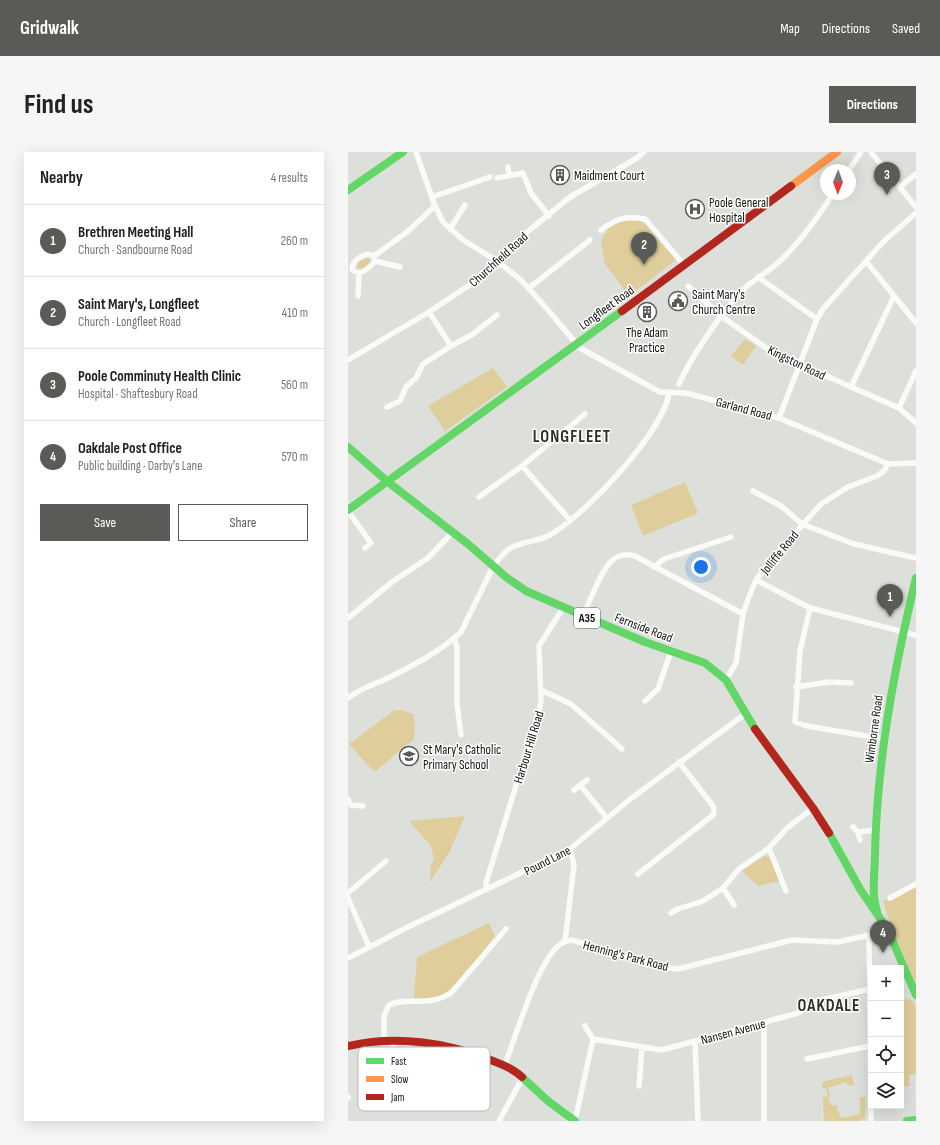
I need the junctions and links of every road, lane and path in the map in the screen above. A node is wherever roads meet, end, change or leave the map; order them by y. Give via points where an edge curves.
1 (403, 152) edge
2 (416, 152) edge
3 (644, 152) edge
4 (837, 152) edge
5 (861, 152) edge
6 (871, 152) edge
7 (853, 164) edge
8 (508, 167) dead end
9 (916, 174) edge
10 (509, 175) junction
11 (490, 177) dead end
12 (497, 178) dead end
13 (900, 187) junction
14 (348, 190) edge
15 (432, 197) junction
16 (828, 200) edge
17 (465, 205) dead end
18 (435, 206) junction
19 (916, 207) edge
20 (916, 213) edge
21 (549, 216) junction
22 (450, 229) junction
23 (601, 230) dead end
24 (590, 240) dead end
25 (374, 258) junction
26 (497, 261) junction
27 (866, 261) junction
28 (684, 265) junction
29 (400, 267) dead end
30 (350, 271) edge
31 (359, 273) junction
32 (758, 277) junction
33 (688, 286) dead end
34 (529, 288) junction
35 (358, 296) dead end
36 (894, 296) junction
37 (429, 312) junction
38 (497, 315) dead end
39 (721, 316) junction
40 (817, 319) junction
41 (916, 323) edge
42 (576, 344) junction
43 (451, 346) junction
44 (348, 360) edge
45 (800, 365) junction
46 (916, 371) edge
47 (679, 384) dead end
48 (399, 385) dead end
49 (406, 387) junction
50 (851, 387) junction
51 (668, 394) junction
52 (387, 407) dead end
53 (899, 408) junction
54 (585, 414) dead end
55 (779, 418) junction
56 (916, 423) edge
57 (348, 447) edge
58 (888, 464) junction
59 (916, 464) edge
60 (522, 466) junction
61 (388, 482) junction
62 (753, 490) dead end
63 (479, 498) dead end
64 (348, 510) edge
65 (570, 520) junction
66 (802, 524) junction
67 (453, 532) junction
68 (731, 537) dead end
69 (365, 548) dead end
70 (916, 558) edge
71 (493, 567) junction
72 (654, 567) junction
73 (916, 578) edge
74 (756, 580) junction
75 (563, 608) junction
76 (810, 608) junction
77 (743, 614) junction
78 (583, 616) junction
79 (348, 618) edge
80 (903, 631) junction
81 (916, 635) edge
82 (454, 639) junction
83 (671, 651) junction
84 (726, 680) junction
85 (851, 683) dead end
86 (796, 687) junction
87 (541, 690) junction
88 (348, 698) edge
89 (646, 701) dead end
90 (745, 714) junction
91 (461, 735) dead end
92 (884, 739) junction
93 (622, 749) dead end
94 (679, 762) junction
95 (587, 780) dead end
96 (580, 785) junction
97 (574, 790) dead end
98 (348, 799) edge
99 (363, 806) dead end
100 (813, 808) junction
101 (607, 818) junction
102 (853, 828) dead end
103 (875, 830) junction
104 (858, 832) junction
105 (860, 840) dead end
106 (769, 848) junction
107 (570, 850) junction
108 (386, 861) dead end
109 (638, 874) dead end
110 (916, 884) edge
111 (723, 888) junction
112 (486, 889) junction
113 (786, 891) dead end
114 (348, 893) edge
115 (348, 898) edge
116 (890, 898) dead end
117 (734, 905) dead end
118 (877, 909) junction
119 (671, 913) dead end
120 (506, 929) dead end
121 (565, 941) junction
122 (368, 946) junction
123 (348, 958) edge
124 (870, 965) edge
125 (868, 988) edge
126 (916, 995) edge
127 (870, 1001) edge
128 (764, 1023) junction
129 (585, 1026) dead end
130 (870, 1037) edge
131 (384, 1039) junction
132 (593, 1039) junction
133 (394, 1040) junction
134 (695, 1041) junction
135 (348, 1046) edge
136 (868, 1046) edge
137 (393, 1047) edge
138 (450, 1047) edge
139 (642, 1047) junction
140 (490, 1059) edge
141 (807, 1059) dead end
142 (505, 1064) junction
143 (523, 1077) junction
144 (639, 1086) dead end
145 (871, 1109) edge
146 (916, 1120) edge
147 (499, 1121) edge
148 (575, 1121) edge
149 (698, 1121) edge
150 (764, 1121) edge
151 (872, 1121) edge
152 (907, 1121) edge

1 - 14 main road
2 - 15 street, Garland Road
3 - 21 street, Churchfield Road via 570,197
4 - 28 main road, Longfleet Road
5 - 7 street
6 - 13 street
8 - 10 street
9 - 13 street
10 - 12 street
10 - 21 street via 520,172 525,175 531,192
11 - 15 street
13 - 19 street
15 - 18 street, Garland Road
16 - 32 street via 794,246 779,262
17 - 22 street
18 - 22 street, Garland Road via 443,222
18 - 25 street
20 - 27 street
21 - 26 street, Churchfield Road
22 - 26 street, Garland Road
23 - 28 street via 612,221 628,217 645,219
24 - 34 street
25 - 29 street
25 - 30 street via 368,254 361,256 352,264
25 - 31 street via 365,271
26 - 34 street, Garland Road
26 - 37 street, Churchfield Road via 471,284
27 - 36 street
27 - 40 street
28 - 42 main road, Longfleet Road
30 - 31 street
31 - 35 street
32 - 39 street
32 - 40 street
33 - 39 street, Kingston Road
34 - 42 street, Garland Road
36 - 41 street
36 - 50 street
37 - 43 street
37 - 44 street, Churchfield Road
38 - 43 street via 473,334
39 - 45 street, Kingston Road via 772,352
39 - 47 street
40 - 45 street
42 - 51 street, Garland Road via 655,390
42 - 61 main road, Longfleet Road
43 - 49 street via 423,364 416,378
45 - 50 street, Kingston Road
45 - 55 street
46 - 53 street
48 - 49 street
49 - 52 street via 400,401
50 - 53 street, Kingston Road
51 - 55 street, Garland Road via 686,393
51 - 65 street via 659,418 645,440 596,496
53 - 56 street, Kingston Road
54 - 60 street
55 - 58 street, Garland Road
57 - 61 main road, Fernside Road / A35
58 - 59 street, Garland Road
58 - 66 street, Jolliffe Road via 877,476 831,497
60 - 63 street
60 - 65 street
61 - 64 main road, Longfleet Road
61 - 67 main road, Fernside Road / A35
62 - 66 street via 781,506
64 - 69 street via 371,543
65 - 71 street via 548,536 510,548
66 - 70 street via 854,544
66 - 74 street, Jolliffe Road
67 - 71 main road, Fernside Road / A35
67 - 79 street via 428,558 392,582
68 - 72 street via 664,559
71 - 75 main road, Fernside Road / A35 via 526,591
71 - 82 street via 467,623
72 - 77 street
72 - 78 street via 629,555 616,558 606,569
73 - 80 main road, Wimborne Road
74 - 76 street
74 - 77 street, Jolliffe Road
75 - 78 main road, Fernside Road / A35
75 - 87 street, Harbour Hill Road via 539,646
76 - 80 street
76 - 86 street via 800,651
77 - 84 street, Jolliffe Road via 736,662
78 - 83 main road, Fernside Road / A35
80 - 81 street
80 - 92 main road, Wimborne Road via 894,670
82 - 88 street via 389,678 357,691
82 - 91 street via 457,647 456,704
83 - 84 main road, Fernside Road / A35 via 705,663
83 - 89 street via 658,689
84 - 90 main road, Fernside Road / A35
85 - 86 street via 829,682
86 - 92 street via 796,724
87 - 93 street via 571,704
87 - 112 street, Harbour Hill Road via 539,711
90 - 94 street, Pound Lane
90 - 100 main road, Fernside Road / A35
92 - 103 main road, Wimborne Road
94 - 101 street, Pound Lane
94 - 109 street via 713,806 714,816
95 - 96 street
96 - 97 street
96 - 101 street
98 - 99 street via 351,804
100 - 106 street via 787,828
100 - 118 main road, Fernside Road / A35 via 863,894
101 - 107 street, Pound Lane
102 - 104 street
103 - 104 street
103 - 118 main road, Wimborne Road
104 - 105 street
106 - 111 street via 739,869
106 - 113 street
107 - 112 street, Pound Lane
107 - 121 street via 574,865
108 - 114 street
110 - 116 street
111 - 117 street
111 - 119 street via 703,901
112 - 122 street, Pound Lane
115 - 122 street
118 - 126 main road, Wimborne Road / A35
120 - 131 street via 451,993 429,1002 397,1002 389,1005 384,1015
121 - 124 street, Henning's Park Road via 572,940 678,969 792,940 837,942 869,935
121 - 142 street, Henning's Park Road via 557,947 536,981
122 - 123 street, Pound Lane
125 - 128 street, Nansen Avenue via 817,1001 798,1013
127 - 130 street
128 - 134 street, Nansen Avenue
128 - 150 street
129 - 132 street
131 - 133 main road
131 - 135 main road
132 - 139 street, Nansen Avenue
132 - 148 street
133 - 137 street
133 - 138 main road
134 - 139 street, Nansen Avenue via 662,1050
134 - 149 street
136 - 141 street
139 - 144 street
140 - 142 main road
142 - 143 main road
143 - 147 street
143 - 148 main road via 548,1101
145 - 151 street
146 - 152 main road

